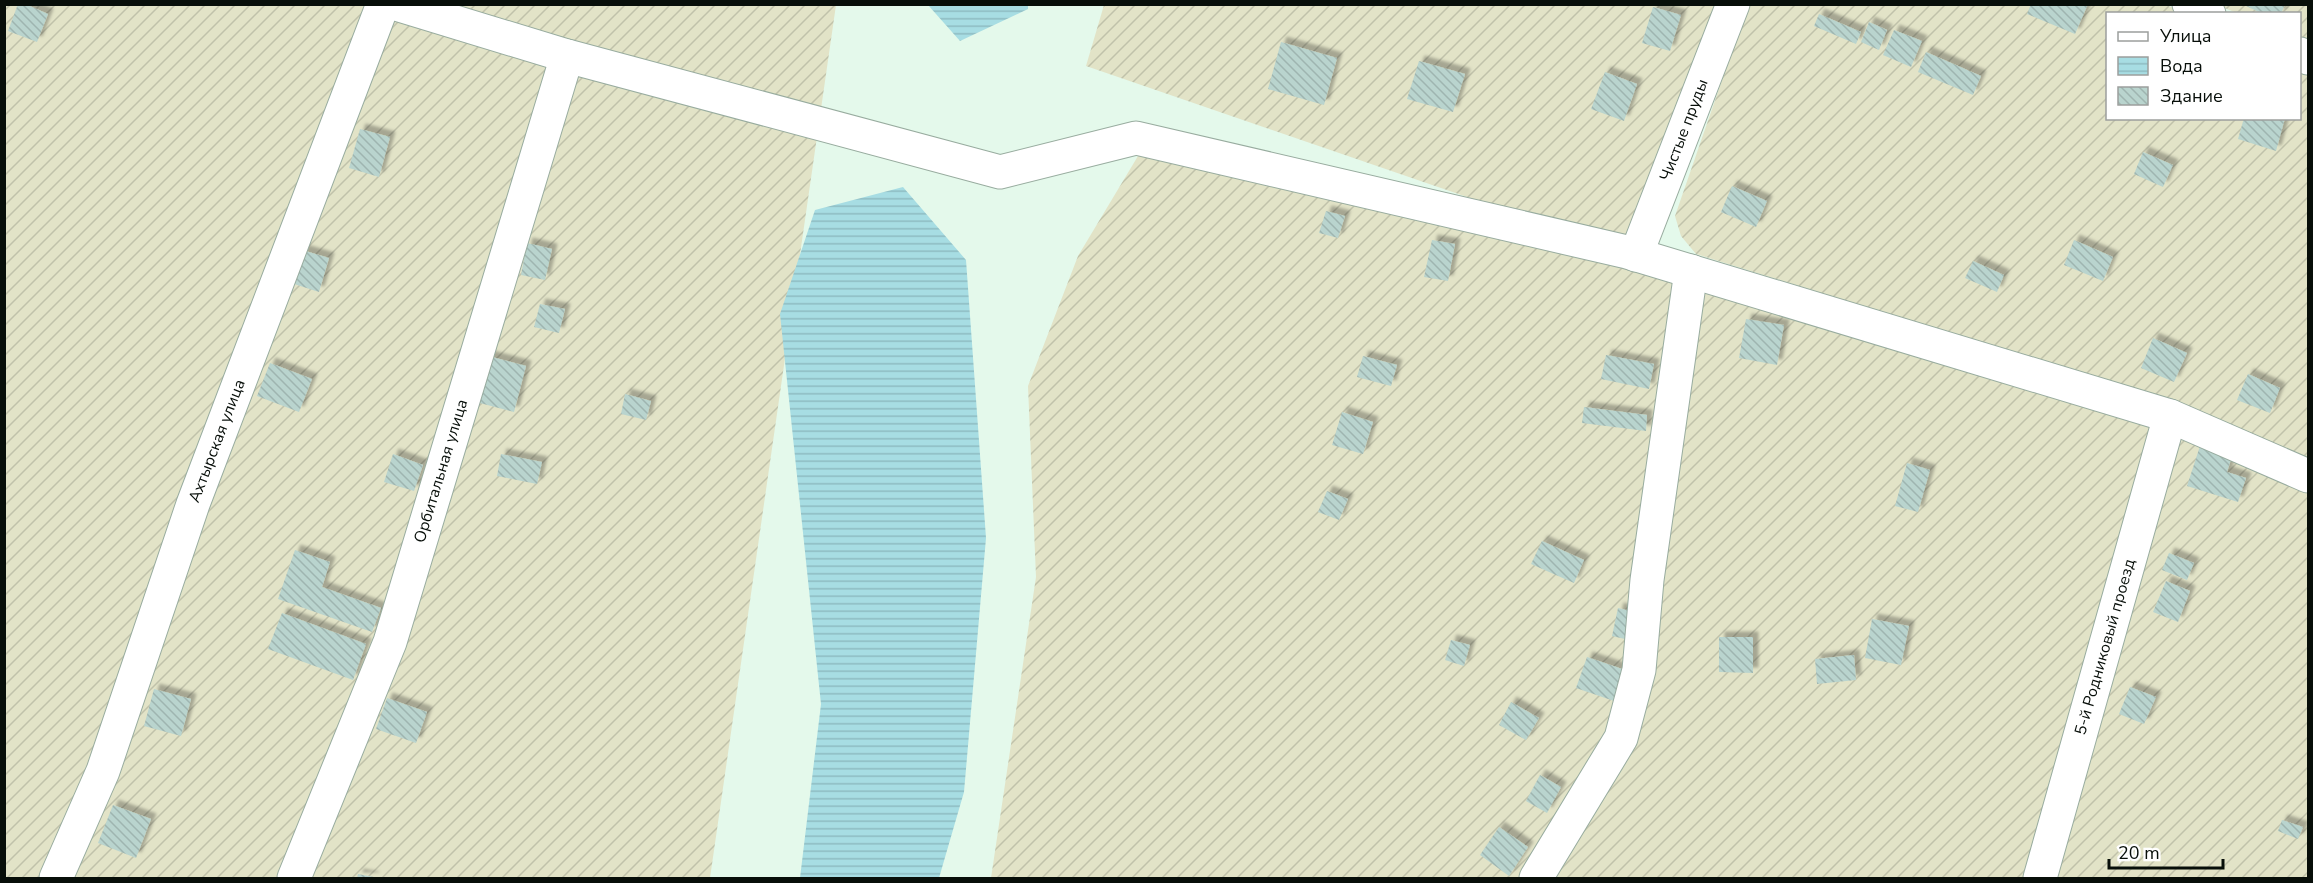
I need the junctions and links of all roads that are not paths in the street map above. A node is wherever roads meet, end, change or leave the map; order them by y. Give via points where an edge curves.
1 (382, 4) edge
2 (396, 4) edge
3 (1733, 4) edge
4 (2189, 4) edge
5 (2205, 12) edge
6 (567, 56) junction
7 (1636, 255) junction
8 (1690, 271) junction
9 (2170, 416) junction
10 (2308, 476) edge
11 (56, 879) edge
12 (294, 879) edge
13 (1536, 879) edge
14 (2040, 879) edge

1 - 11 street, Ахтырская улица via 193,504 103,771
2 - 6 street
3 - 7 street, Чистые пруды
4 - 5 street
6 - 7 street via 1000,172 1136,138
6 - 12 street, Орбитальная улица via 390,642
7 - 8 street
8 - 9 street
8 - 13 street via 1647,580 1639,670 1621,738
9 - 10 street
9 - 14 street, 5-й Родниковый проезд

